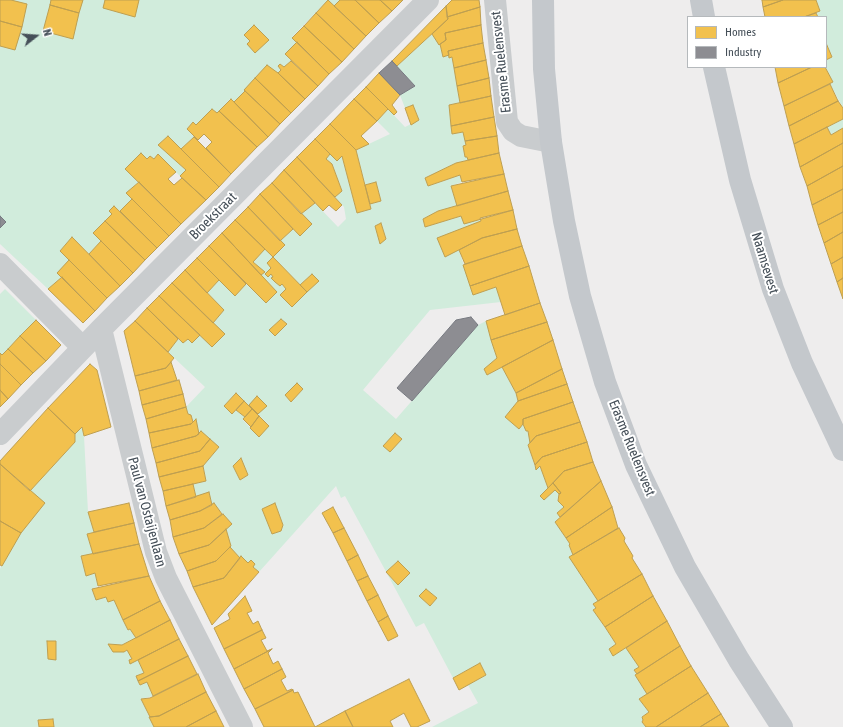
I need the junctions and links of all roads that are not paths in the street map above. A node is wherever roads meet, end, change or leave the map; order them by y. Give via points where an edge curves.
1 (428, 0) edge
2 (494, 0) edge
3 (543, 0) edge
4 (701, 0) edge
5 (704, 16) edge
6 (714, 68) edge
7 (551, 142) junction
8 (0, 264) edge
9 (101, 329) junction
10 (83, 348) junction
11 (0, 434) edge
12 (843, 450) edge
13 (242, 727) edge
14 (782, 727) edge

1 - 9 street, Broekstraat
2 - 7 street, Erasme Ruelensvest via 507,122 513,131 522,136
3 - 7 main road, Erasme Ruelensvest via 544,69
4 - 5 main road
6 - 12 main road, Naamsevest via 740,180 773,289 802,363
7 - 14 main road, Erasme Ruelensvest via 580,296 605,382 636,465 685,567 739,660
8 - 10 street
9 - 10 street, Broekstraat
9 - 13 street, Paul van Ostaijenlaan via 156,552 166,578
10 - 11 street, Broekstraat

